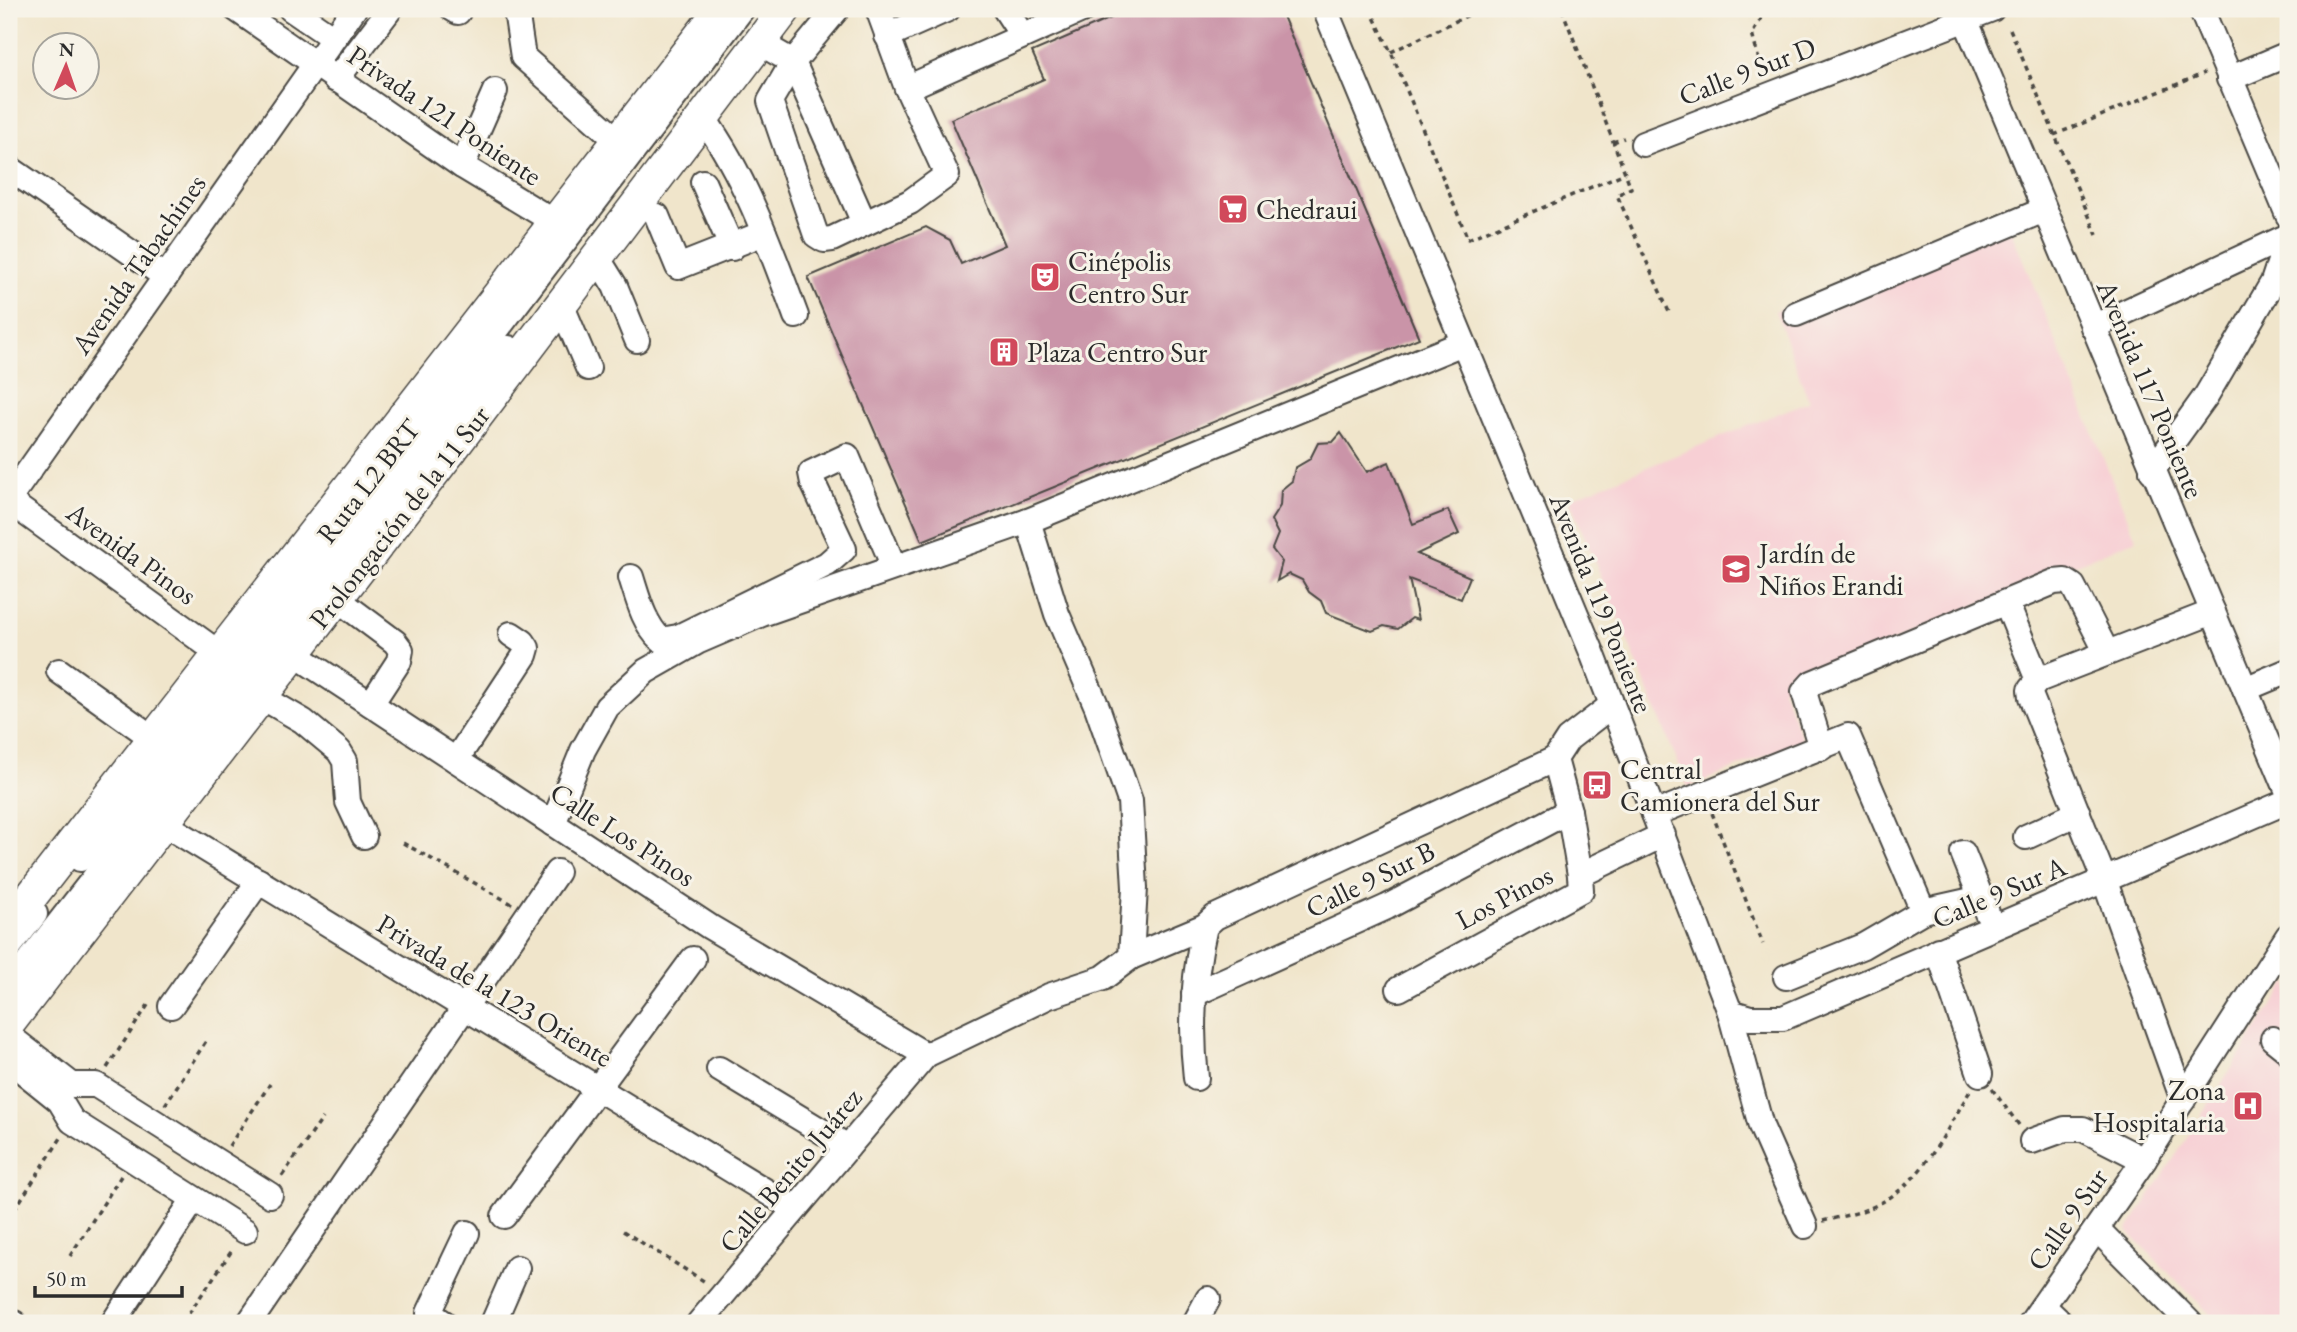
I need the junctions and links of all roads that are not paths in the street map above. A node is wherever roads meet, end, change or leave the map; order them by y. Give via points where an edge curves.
1 (236, 9) edge
2 (291, 9) edge
3 (354, 9) edge
4 (390, 9) edge
5 (520, 9) edge
6 (721, 9) edge
7 (742, 9) edge
8 (836, 9) edge
9 (878, 9) edge
10 (948, 9) edge
11 (1005, 9) edge
12 (1084, 9) edge
13 (1325, 9) edge
14 (1992, 9) edge
15 (2201, 9) edge
16 (1963, 13) edge
17 (773, 21) edge
18 (1022, 35) junction
19 (887, 36) junction
20 (332, 37) junction
21 (799, 54) junction
22 (2286, 60) edge
23 (316, 64) junction
24 (2226, 73) junction
25 (336, 80) junction
26 (907, 88) junction
27 (495, 91) dead end
28 (704, 118) junction
29 (617, 140) junction
30 (1643, 144) dead end
31 (462, 166) junction
32 (9, 168) edge
33 (703, 182) dead end
34 (2044, 210) junction
35 (2288, 215) edge
36 (657, 216) dead end
37 (553, 222) junction
38 (864, 223) junction
39 (764, 233) junction
40 (2284, 239) edge
41 (732, 247) junction
42 (597, 257) junction
43 (166, 277) junction
44 (561, 304) junction
45 (1796, 313) dead end
46 (796, 316) dead end
47 (2093, 327) junction
48 (637, 340) dead end
49 (1463, 343) junction
50 (588, 368) dead end
51 (429, 434) junction
52 (2151, 471) junction
53 (9, 500) edge
54 (1028, 521) junction
55 (894, 566) junction
56 (631, 577) dead end
57 (336, 598) junction
58 (2006, 602) junction
59 (2213, 612) junction
60 (510, 634) dead end
61 (293, 653) junction
62 (2107, 653) junction
63 (220, 654) junction
64 (58, 671) dead end
65 (2288, 671) edge
66 (2038, 680) junction
67 (2245, 689) junction
68 (261, 696) junction
69 (371, 704) junction
70 (1612, 705) junction
71 (154, 739) junction
72 (1821, 748) junction
73 (1555, 759) junction
74 (456, 760) junction
75 (2288, 792) edge
76 (2288, 801) edge
77 (1569, 811) junction
78 (2078, 813) junction
79 (163, 823) junction
80 (553, 824) junction
81 (1659, 825) junction
82 (364, 836) dead end
83 (2026, 837) dead end
84 (1963, 853) dead end
85 (557, 872) dead end
86 (1580, 875) junction
87 (2104, 879) junction
88 (259, 881) junction
89 (1981, 898) junction
90 (1923, 911) junction
91 (9, 925) edge
92 (1205, 926) junction
93 (1993, 927) junction
94 (2288, 936) edge
95 (9, 947) edge
96 (1938, 950) junction
97 (1131, 957) junction
98 (693, 959) dead end
99 (1786, 977) dead end
100 (9, 987) edge
101 (1399, 989) dead end
102 (1194, 994) junction
103 (160, 1005) road end
104 (465, 1007) junction
105 (1730, 1012) junction
106 (9, 1023) edge
107 (9, 1036) edge
108 (926, 1055) junction
109 (9, 1060) edge
110 (719, 1069) dead end
111 (1980, 1074) road end
112 (1196, 1078) dead end
113 (598, 1088) junction
114 (75, 1098) junction
115 (2183, 1101) junction
116 (2032, 1141) road end
117 (848, 1147) junction
118 (2144, 1160) junction
119 (270, 1195) dead end
120 (194, 1199) junction
121 (795, 1209) junction
122 (504, 1216) dead end
123 (1805, 1226) road end
124 (2097, 1229) junction
125 (245, 1231) dead end
126 (467, 1233) dead end
127 (517, 1268) dead end
128 (1208, 1299) dead end
129 (2037, 1315) edge
130 (705, 1322) edge
131 (113, 1323) edge
132 (249, 1323) edge
133 (444, 1323) edge
134 (493, 1323) edge
135 (1195, 1323) edge
136 (2061, 1323) edge
137 (2190, 1323) edge

1 - 23 street, Privada 121 Poniente
2 - 20 street
3 - 20 street, Avenida Tabachines
4 - 25 street
5 - 29 street via 523,57
6 - 29 main road, Prolongación de la 11 Sur
7 - 51 street, Ruta L2 BRT
8 - 21 street
9 - 19 street
10 - 19 street
11 - 18 street
12 - 18 street
13 - 49 street, Avenida 119 Poniente
14 - 16 street, Calle 9 Sur D
15 - 24 street
16 - 30 street, Calle 9 Sur D
16 - 34 street, Avenida 117 Poniente
17 - 21 street
17 - 28 main road, Prolongación de la 11 Sur
17 - 51 street, Ruta L2 BRT
18 - 26 street
19 - 26 street
20 - 23 street, Avenida Tabachines
21 - 38 street
21 - 38 street via 771,101 771,110 816,234 832,239
22 - 24 street
23 - 25 street, Privada 121 Poniente
23 - 43 street, Avenida Tabachines
24 - 35 street
25 - 31 street, Privada 121 Poniente
26 - 38 street via 947,175 910,202
27 - 31 street
28 - 39 street via 724,148
28 - 42 main road, Prolongación de la 11 Sur
29 - 37 main road, Prolongación de la 11 Sur
31 - 37 street, Privada 121 Poniente
32 - 43 street
33 - 41 street
34 - 45 street
34 - 47 street, Avenida 117 Poniente
36 - 41 street via 678,267
37 - 51 main road, Prolongación de la 11 Sur
39 - 41 street
39 - 46 street
40 - 47 street
40 - 52 street via 2273,282 2206,396
42 - 44 main road, Prolongación de la 11 Sur
42 - 48 street via 615,286
43 - 53 street, Avenida Tabachines
44 - 50 street
44 - 51 main road, Prolongación de la 11 Sur
47 - 52 street, Avenida 117 Poniente
49 - 54 street
49 - 70 street, Avenida 119 Poniente
51 - 57 main road, Prolongación de la 11 Sur
51 - 63 main road, Prolongación de la 11 Sur
51 - 95 street, Ruta L2 BRT
51 - 100 street, Ruta L2 BRT
52 - 59 street, Avenida 117 Poniente
53 - 63 street, Avenida Pinos
54 - 55 street
54 - 97 street via 1057,614 1130,801 1135,888
55 - 56 street via 847,456 811,472 844,549 827,564 678,637 661,640 643,614
55 - 80 street via 762,614 697,642 646,671 607,706 583,750
57 - 61 main road, Prolongación de la 11 Sur
57 - 69 street via 401,650 399,661
58 - 62 street via 2054,582 2073,586
58 - 66 street
58 - 72 street via 1812,684 1804,692
59 - 62 street
59 - 67 street, Avenida 117 Poniente
60 - 74 street via 523,642 526,655
61 - 68 main road, Prolongación de la 11 Sur
61 - 69 street, Calle Los Pinos
62 - 66 street
63 - 71 main road, Prolongación de la 11 Sur
64 - 71 street
65 - 67 street
66 - 78 street via 2030,690 2031,697
67 - 75 street, Avenida 117 Poniente
68 - 79 main road, Prolongación de la 11 Sur
68 - 82 street via 303,720 339,751 345,761 348,802
69 - 74 street, Calle Los Pinos
70 - 73 street via 1568,739
70 - 81 street, Avenida 119 Poniente
71 - 91 main road, Prolongación de la 11 Sur
72 - 81 street, Los Pinos via 1705,795
72 - 90 street, Los Pinos via 1848,736
73 - 77 street
73 - 92 street via 1215,917
74 - 80 street, Calle Los Pinos
76 - 87 street, Calle 9 Sur A
77 - 86 street
77 - 102 street, Calle 9 Sur B via 1387,907
78 - 83 street
78 - 87 street
79 - 88 street, Privada de la 123 Oriente
79 - 106 main road, Prolongación de la 11 Sur
80 - 108 street, Calle Los Pinos via 710,927
81 - 86 street, Los Pinos
81 - 105 street, Avenida 119 Poniente
84 - 89 street
85 - 104 street
86 - 101 street, Los Pinos via 1581,890
87 - 93 street, Calle 9 Sur A
87 - 115 street
88 - 103 street
88 - 104 street, Privada de la 123 Oriente
89 - 90 street
89 - 93 street
90 - 99 street via 1863,946
92 - 97 street
92 - 102 street
93 - 96 street, Calle 9 Sur A
94 - 115 street, Calle 9 Sur
96 - 105 street, Calle 9 Sur A via 1783,1017 1751,1018
96 - 111 street
97 - 108 street via 1103,978 1049,996
98 - 113 street
102 - 112 street via 1191,1037
104 - 113 street, Privada de la 123 Oriente
104 - 132 street
105 - 123 street, Avenida 119 Poniente via 1761,1126
107 - 114 street
108 - 117 street, Calle Benito Juárez
109 - 114 street
110 - 117 street
113 - 121 street, Privada de la 123 Oriente
113 - 122 street
114 - 119 street via 154,1122
114 - 120 street via 131,1160
115 - 118 street, Calle 9 Sur
116 - 118 street via 2065,1129 2083,1129
117 - 121 street, Calle Benito Juárez
118 - 124 street, Calle 9 Sur
120 - 125 street
120 - 131 street
121 - 130 street, Calle Benito Juárez
124 - 129 street, Calle 9 Sur
124 - 137 street
126 - 133 street via 429,1313
127 - 134 street
128 - 135 street
129 - 136 street

